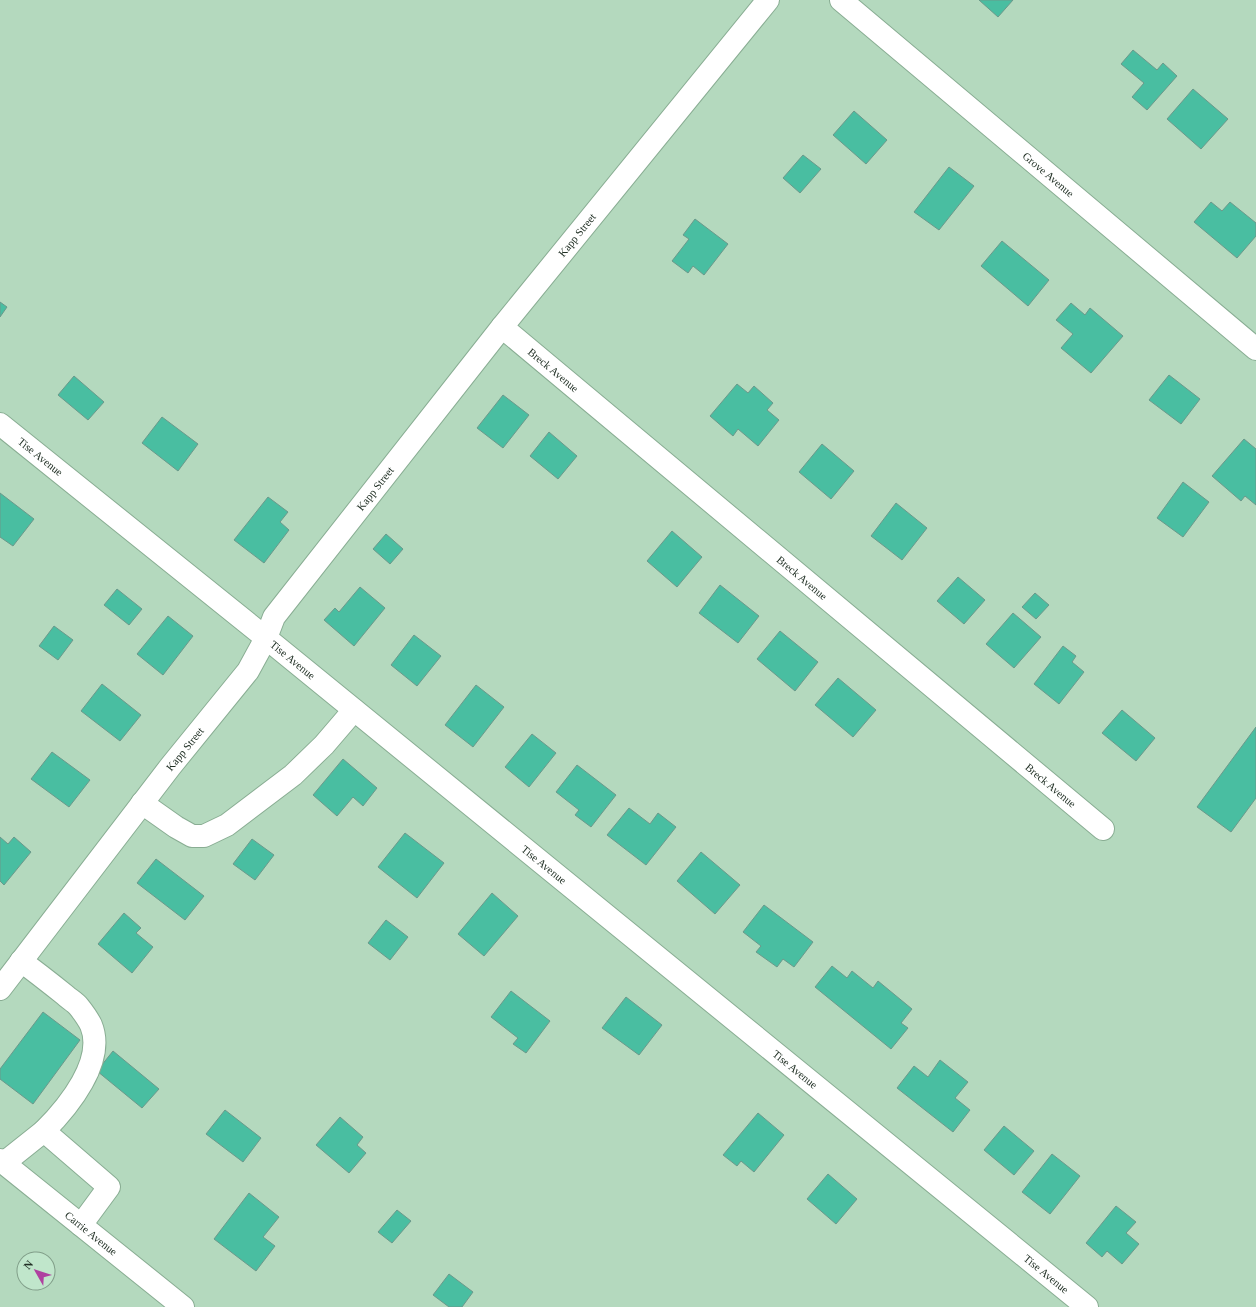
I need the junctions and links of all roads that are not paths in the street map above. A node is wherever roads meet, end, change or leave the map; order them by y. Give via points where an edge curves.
1 (768, 0) edge
2 (841, 0) edge
3 (502, 327) junction
4 (1256, 349) edge
5 (0, 424) edge
6 (266, 638) junction
7 (354, 710) junction
8 (142, 804) junction
9 (1103, 829) dead end
10 (21, 961) junction
11 (0, 988) edge
12 (44, 1131) junction
13 (2, 1161) edge
14 (81, 1225) junction
15 (183, 1307) edge
16 (1086, 1307) edge

1 - 3 street, Kapp Street
2 - 4 street, Grove Avenue
3 - 6 street, Kapp Street via 274,617
3 - 9 street, Breck Avenue
5 - 6 street, Tise Avenue
6 - 7 street, Tise Avenue
6 - 8 street, Kapp Street via 248,671
7 - 8 street via 324,745 293,775 226,825 204,836 192,836
7 - 16 street, Tise Avenue
8 - 10 street, Kapp Street
10 - 11 street, Kapp Street
10 - 12 street via 78,1006 91,1025 94,1043 85,1077 58,1118
12 - 13 street
12 - 14 street via 109,1188
13 - 14 street, Carrie Avenue
14 - 15 street, Carrie Avenue

